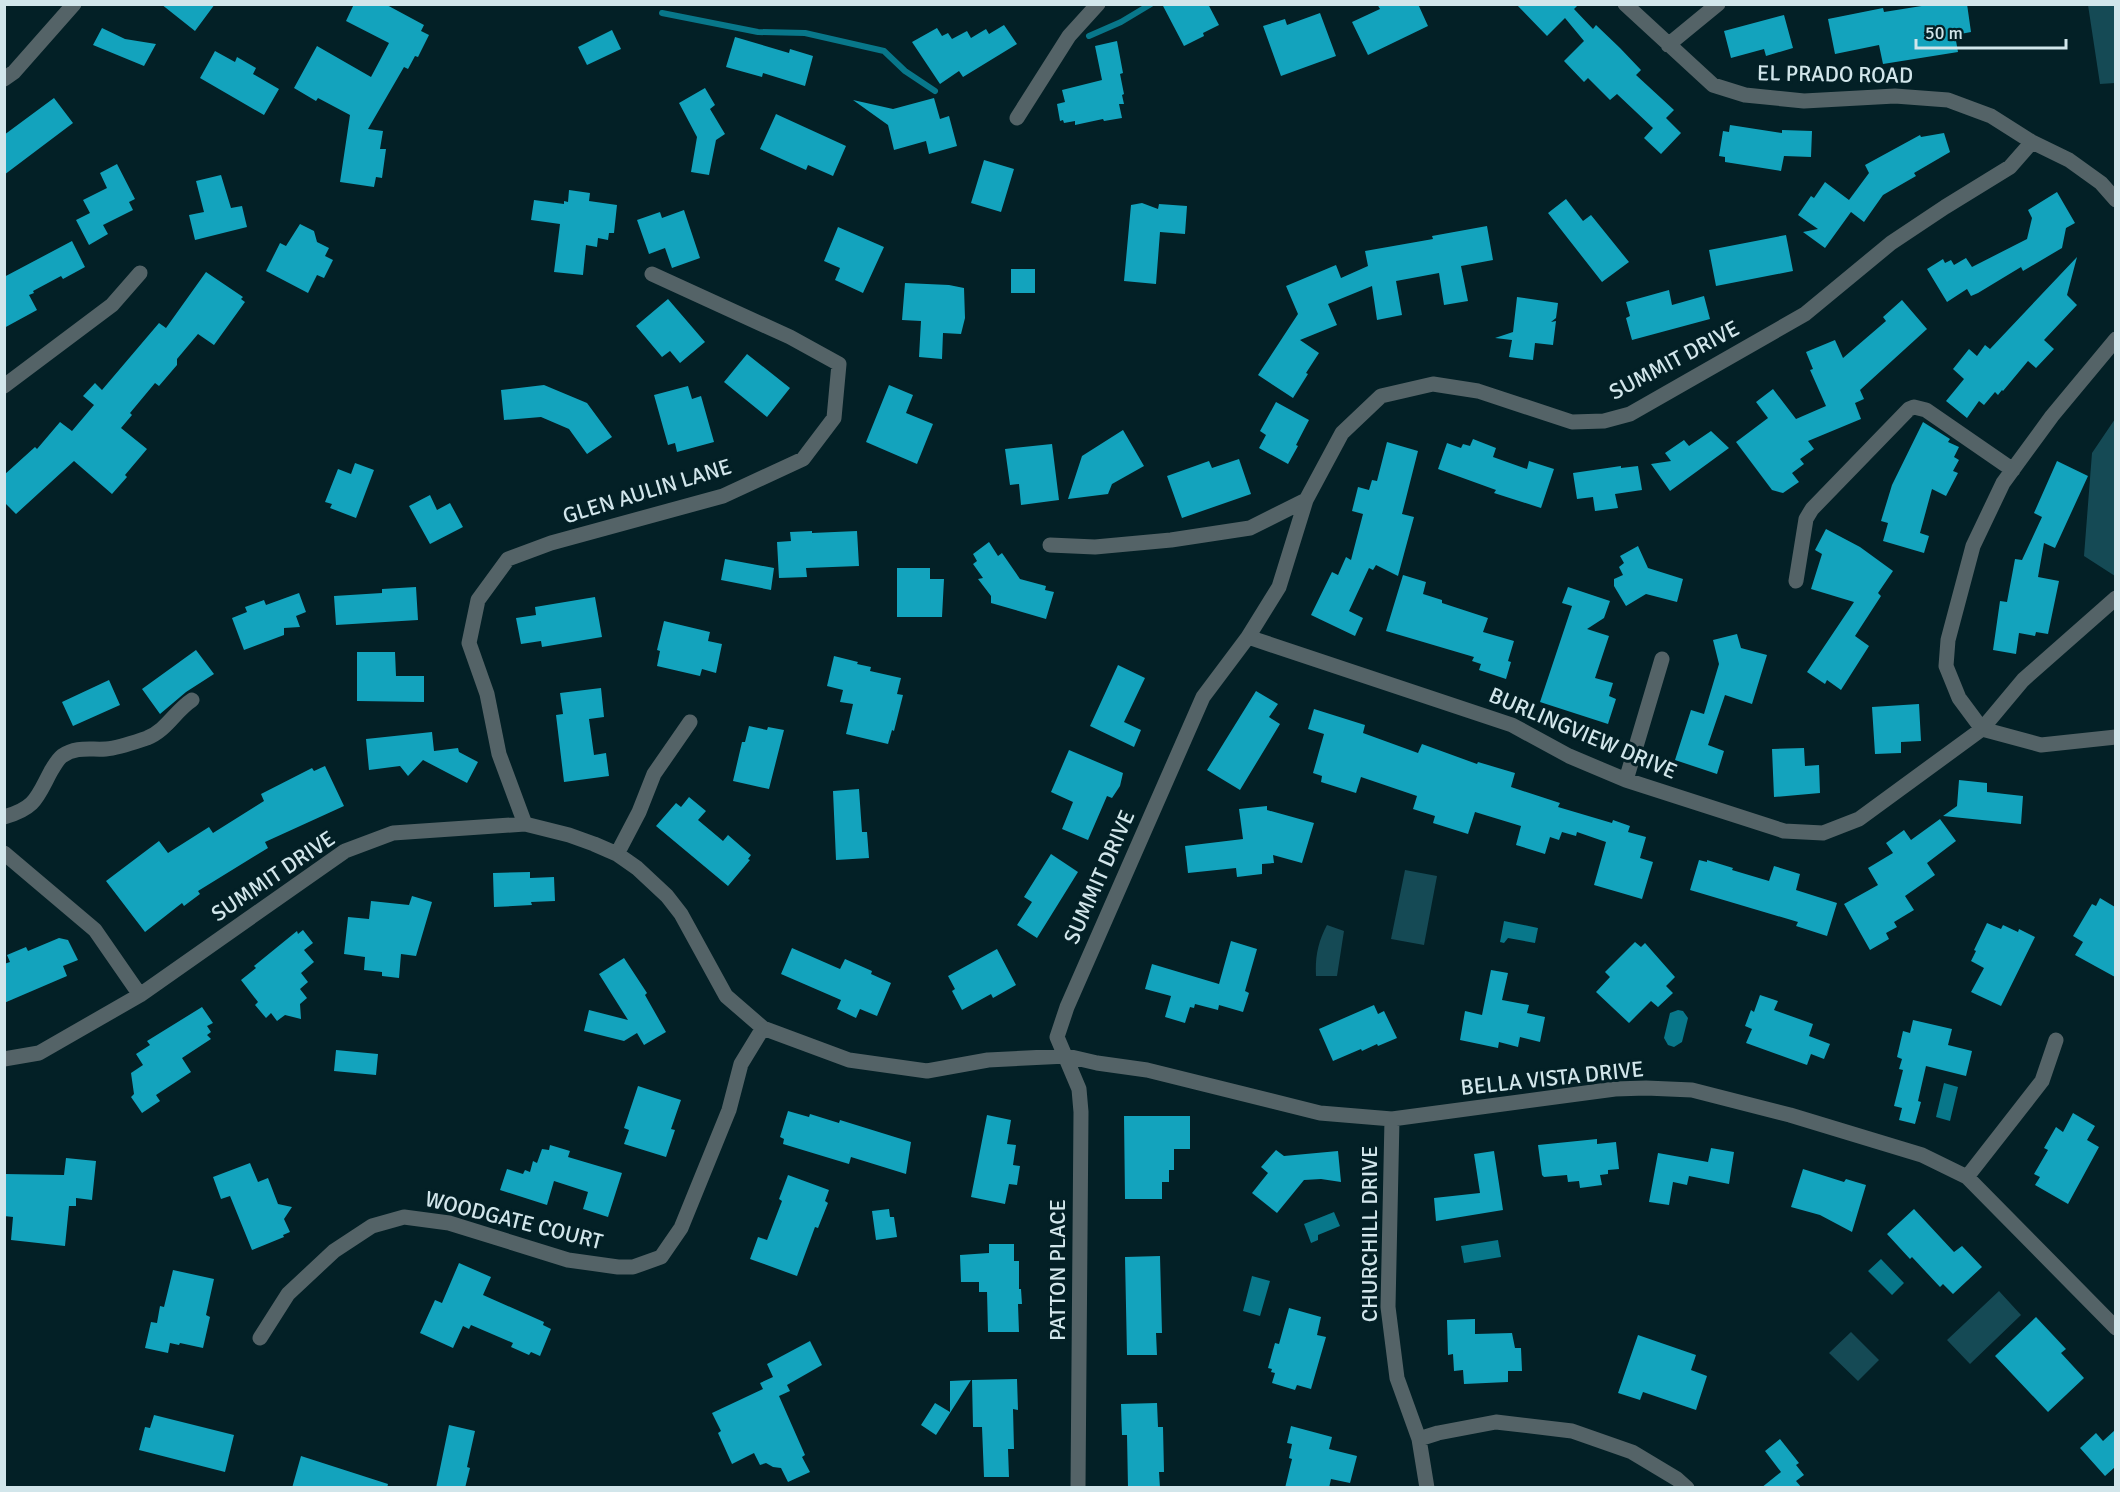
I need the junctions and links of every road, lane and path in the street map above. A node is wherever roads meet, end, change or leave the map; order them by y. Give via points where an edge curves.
1 (74, 4) edge
2 (1098, 4) edge
3 (1625, 4) edge
4 (1718, 4) edge
5 (1668, 45) junction
6 (4, 79) edge
7 (1017, 118) dead end
8 (2032, 142) junction
9 (2115, 200) edge
10 (140, 273) dead end
11 (652, 274) dead end
12 (2115, 339) edge
13 (4, 386) edge
14 (2013, 470) junction
15 (1306, 500) junction
16 (1050, 544) dead end
17 (1796, 581) dead end
18 (2115, 598) edge
19 (1248, 637) junction
20 (1662, 659) dead end
21 (192, 700) dead end
22 (690, 722) dead end
23 (1982, 729) junction
24 (2115, 737) edge
25 (1626, 780) junction
26 (4, 817) edge
27 (525, 824) junction
28 (4, 853) edge
29 (617, 854) junction
30 (140, 995) junction
31 (763, 1028) junction
32 (2056, 1040) dead end
33 (1067, 1056) junction
34 (4, 1059) edge
35 (1392, 1119) junction
36 (1967, 1177) junction
37 (2115, 1329) edge
38 (260, 1338) dead end
39 (1419, 1439) junction
40 (1078, 1488) edge
41 (1427, 1488) edge
42 (1687, 1488) edge

1 - 6 street
2 - 7 street via 1069,36
3 - 5 street, EL PRADO ROAD
4 - 5 street
5 - 8 street, EL PRADO ROAD via 1713,85 1745,95 1804,101 1895,96 1948,100 1990,116
8 - 9 street via 2069,160 2101,183
8 - 15 street, SUMMIT DRIVE via 2010,167 1891,243 1805,314 1630,414 1604,421 1572,422 1478,391 1433,384 1381,396 1342,433
10 - 13 street via 112,305
11 - 27 street, GLEN AULIN LANE via 839,363 834,418 804,459 723,496 550,543 508,559 478,600 469,643 487,694 499,754
12 - 14 street
14 - 17 street via 1926,410 1909,409 1812,509 1806,519
14 - 23 street via 1973,546 1948,640 1946,666 1959,698
15 - 16 street via 1250,528 1095,547
15 - 19 street, SUMMIT DRIVE via 1279,586
18 - 23 street, BURLINGVIEW DRIVE via 2023,680
19 - 25 street, BURLINGVIEW DRIVE via 1512,725 1569,756
19 - 33 street, SUMMIT DRIVE via 1203,697 1067,1007 1057,1037
20 - 25 street
21 - 26 street via 169,724 148,737 108,748 70,751 58,758 38,797 18,814
22 - 29 street via 654,774
23 - 24 street via 2041,746
23 - 25 street, BURLINGVIEW DRIVE via 1859,819 1823,833 1784,831
27 - 29 street, SUMMIT DRIVE via 569,835
27 - 30 street, SUMMIT DRIVE via 393,833 345,851
28 - 30 street via 95,930
29 - 31 street, SUMMIT DRIVE via 667,896 726,996
30 - 34 street, SUMMIT DRIVE via 39,1053
31 - 33 street, SUMMIT DRIVE via 849,1060 927,1071 988,1060
31 - 38 street, WOODGATE COURT via 741,1064 729,1110 681,1228 661,1257 633,1267 568,1260 448,1223 404,1217 372,1226 334,1251 288,1294
32 - 36 street via 2042,1081
33 - 35 street, BELLA VISTA DRIVE via 1147,1070 1320,1113
33 - 40 street, PATTON PLACE via 1079,1089 1081,1113
35 - 36 street, BELLA VISTA DRIVE via 1615,1089 1692,1090 1922,1155
35 - 39 street, CHURCHILL DRIVE via 1388,1307 1397,1378
36 - 37 street, BELLA VISTA DRIVE
39 - 41 street, CHURCHILL DRIVE
39 - 42 street via 1496,1422 1572,1431 1632,1452

